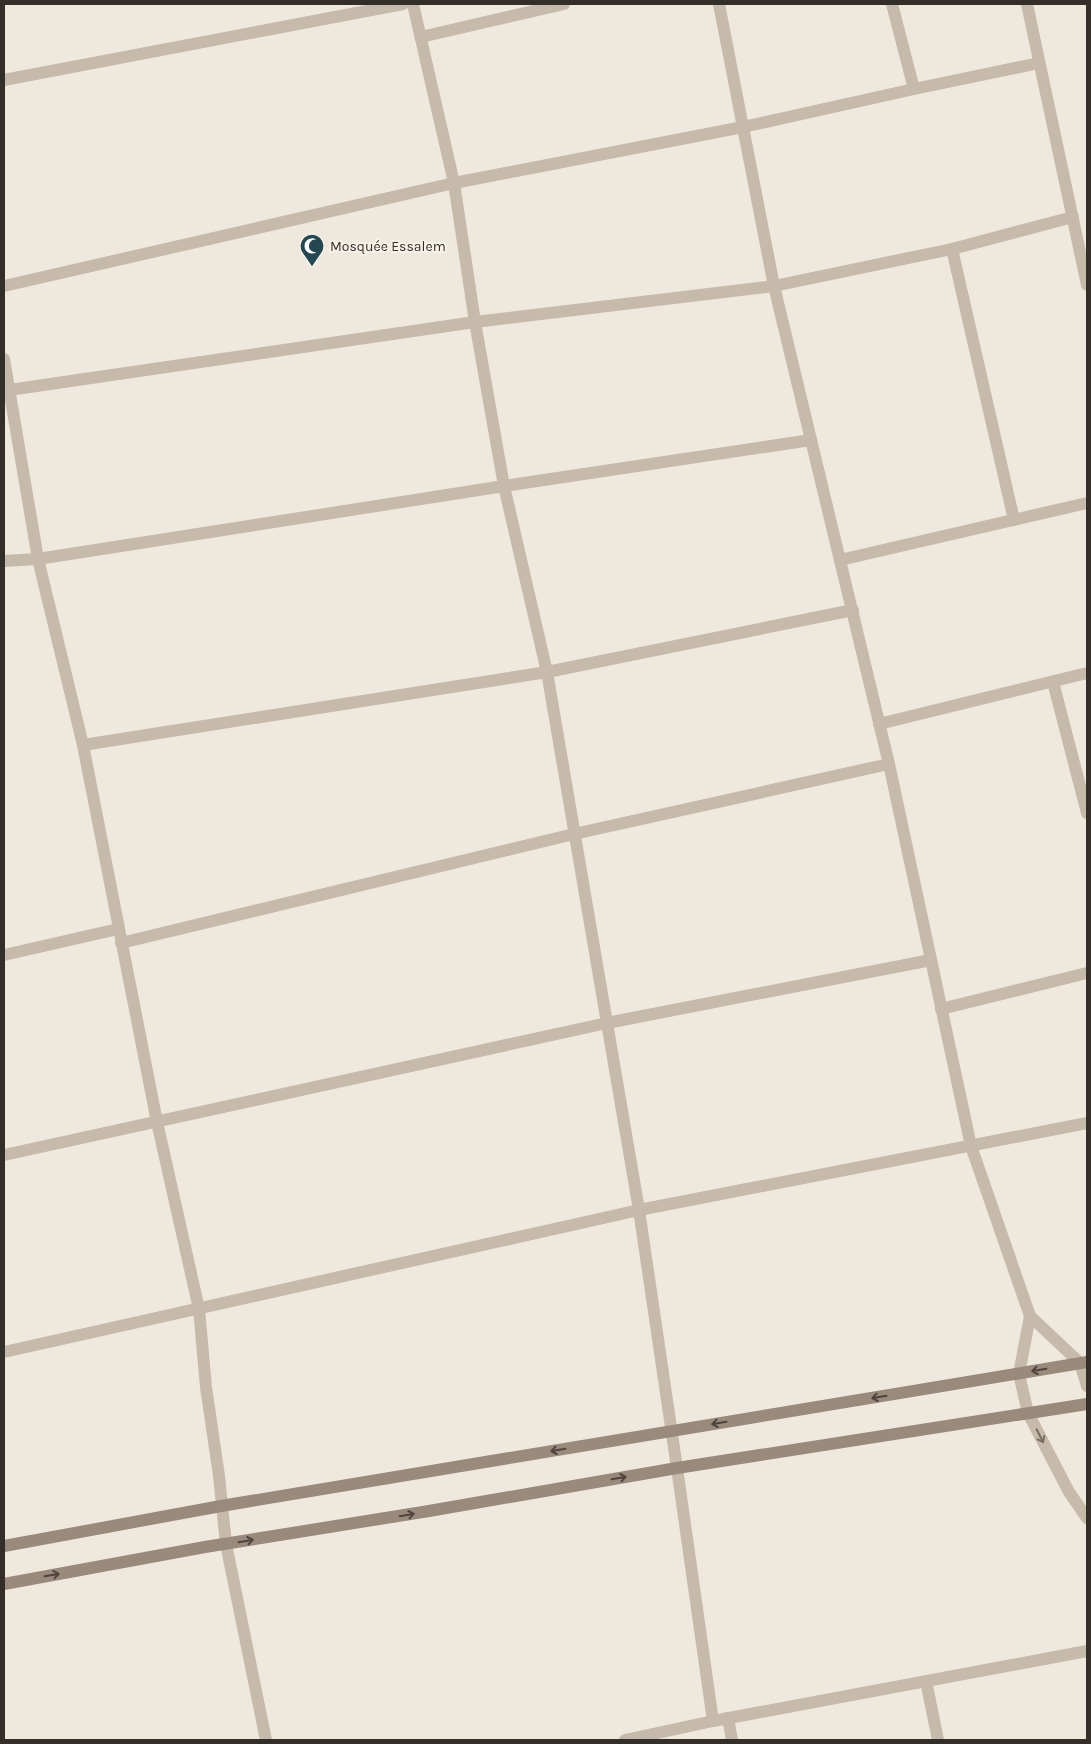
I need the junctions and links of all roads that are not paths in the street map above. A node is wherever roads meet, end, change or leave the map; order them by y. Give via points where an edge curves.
1 (403, 4) edge
2 (413, 4) edge
3 (564, 4) edge
4 (719, 4) edge
5 (892, 4) edge
6 (1027, 4) edge
7 (420, 37) junction
8 (1039, 63) junction
9 (4, 80) edge
10 (914, 89) junction
11 (743, 127) junction
12 (454, 183) junction
13 (1074, 217) junction
14 (952, 249) junction
15 (1087, 285) edge
16 (4, 286) edge
17 (774, 286) junction
18 (475, 322) junction
19 (4, 359) edge
20 (9, 390) junction
21 (810, 440) junction
22 (504, 486) junction
23 (1087, 503) edge
24 (1014, 520) junction
25 (38, 558) junction
26 (840, 560) junction
27 (4, 561) edge
28 (853, 610) junction
29 (547, 672) junction
30 (1087, 673) edge
31 (1053, 682) junction
32 (879, 724) junction
33 (83, 745) junction
34 (889, 764) junction
35 (1087, 813) edge
36 (574, 834) junction
37 (118, 929) junction
38 (121, 943) junction
39 (4, 956) edge
40 (931, 960) junction
41 (1087, 973) edge
42 (941, 1009) junction
43 (607, 1023) junction
44 (157, 1122) junction
45 (1087, 1122) edge
46 (971, 1146) junction
47 (4, 1155) edge
48 (639, 1210) junction
49 (199, 1309) junction
50 (1030, 1316) junction
51 (4, 1352) edge
52 (1084, 1363) edge
53 (1019, 1374) junction
54 (1087, 1386) edge
55 (1087, 1404) edge
56 (1028, 1413) junction
57 (672, 1431) junction
58 (677, 1468) junction
59 (221, 1506) junction
60 (1087, 1518) edge
61 (226, 1544) junction
62 (4, 1546) edge
63 (4, 1584) edge
64 (1087, 1651) edge
65 (926, 1681) junction
66 (728, 1718) junction
67 (713, 1721) junction
68 (266, 1740) edge
69 (625, 1740) edge
70 (732, 1740) edge
71 (938, 1740) edge

1 - 9 street
2 - 7 street
3 - 7 street
4 - 11 street
5 - 10 street
6 - 8 street
7 - 12 street
8 - 10 street
8 - 13 street
10 - 11 street
11 - 12 street
11 - 17 street
12 - 16 street
12 - 18 street
13 - 14 street
13 - 15 street
14 - 17 street
14 - 24 street
17 - 18 street
17 - 21 street
18 - 20 street
18 - 22 street
19 - 20 street
20 - 25 street
21 - 22 street
21 - 26 street
22 - 25 street
22 - 29 street
23 - 24 street
24 - 26 street
25 - 27 street
25 - 33 street
26 - 28 street
28 - 29 street
28 - 32 street
29 - 33 street
29 - 36 street
30 - 31 street
31 - 32 street
31 - 35 street
32 - 34 street
33 - 37 street
34 - 36 street
34 - 40 street
36 - 38 street
36 - 43 street
37 - 38 street
37 - 39 street
38 - 44 street
40 - 42 street
40 - 43 street
41 - 42 street
42 - 46 street
43 - 44 street
43 - 48 street
44 - 47 street
44 - 49 street
45 - 46 street
46 - 48 street
46 - 50 street
48 - 49 street
48 - 57 street
49 - 51 street
49 - 59 street
50 - 52 street
50 - 53 street
52 -> 53 main road
52 - 54 street
53 - 56 street
53 -> 57 main road
55 - 56 main road
56 - 58 main road
56 -> 60 street via 1069,1492
57 - 58 street
57 -> 59 main road
61 -> 58 main road
58 - 67 street
59 - 61 street
59 - 62 main road
63 -> 61 main road
61 - 68 street
64 - 65 street
65 - 66 street
65 - 71 street
66 - 67 street
66 - 70 street
67 - 69 street

